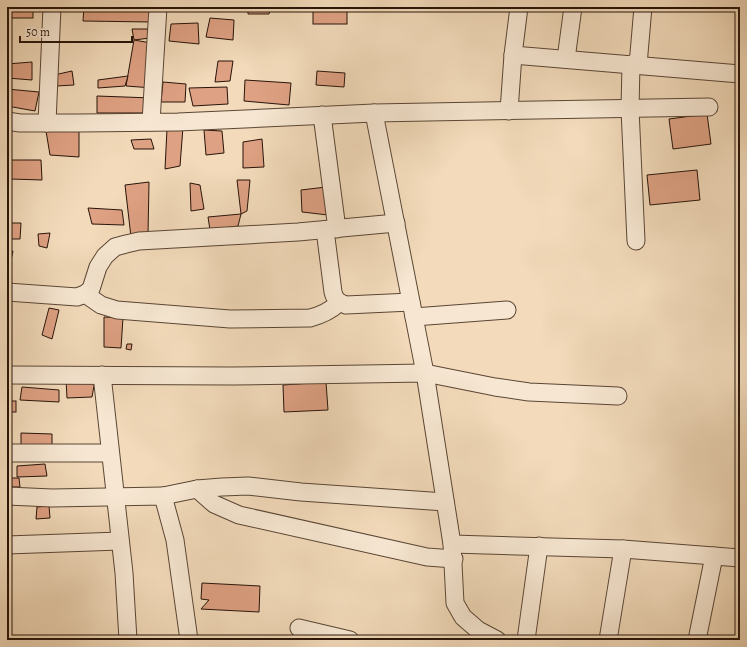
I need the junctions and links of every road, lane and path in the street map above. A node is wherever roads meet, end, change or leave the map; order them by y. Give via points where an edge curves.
1 (52, 7) edge
2 (158, 7) edge
3 (519, 7) edge
4 (573, 7) edge
5 (643, 7) edge
6 (513, 55) junction
7 (566, 59) junction
8 (634, 65) junction
9 (740, 74) edge
10 (709, 107) dead end
11 (630, 109) junction
12 (509, 111) junction
13 (374, 113) junction
14 (322, 115) junction
15 (7, 121) edge
16 (151, 122) junction
17 (47, 123) junction
18 (396, 223) junction
19 (331, 229) junction
20 (636, 241) dead end
21 (7, 292) edge
22 (85, 294) junction
23 (339, 303) junction
24 (413, 309) junction
25 (507, 310) dead end
26 (425, 373) junction
27 (7, 375) edge
28 (102, 375) junction
29 (618, 396) dead end
30 (7, 453) edge
31 (110, 454) junction
32 (197, 489) junction
33 (7, 496) edge
34 (115, 496) junction
35 (163, 496) junction
36 (445, 502) junction
37 (120, 541) junction
38 (7, 545) edge
39 (539, 546) junction
40 (622, 549) junction
41 (453, 551) junction
42 (714, 556) junction
43 (740, 558) edge
44 (299, 628) dead end
45 (128, 640) edge
46 (189, 640) edge
47 (350, 640) edge
48 (497, 640) edge
49 (526, 640) edge
50 (608, 640) edge
51 (698, 640) edge

1 - 17 street
2 - 16 street
3 - 6 street
4 - 7 street
5 - 8 street
6 - 7 street
6 - 12 street
7 - 8 street
8 - 9 street
8 - 11 street
10 - 11 street
11 - 12 street
11 - 20 street
12 - 13 street
13 - 14 street
13 - 18 street
14 - 16 street
14 - 19 street
15 - 17 street
16 - 17 street
18 - 19 street
18 - 24 street
19 - 22 street via 139,241 126,244 115,247 106,256
19 - 23 street via 333,292
21 - 22 street via 77,297
22 - 23 street via 101,305 117,310 230,319 310,318 321,315
23 - 24 street
24 - 25 street
24 - 26 street
26 - 28 street
26 - 29 street via 529,392
26 - 36 street
27 - 28 street
28 - 31 street
30 - 31 street
31 - 34 street
32 - 35 street
32 - 36 street via 248,486
32 - 41 street via 214,504 239,515 427,558
33 - 34 street
34 - 35 street
34 - 37 street
35 - 46 street via 175,540
36 - 41 street
37 - 38 street
37 - 45 street
39 - 40 street
39 - 41 street
39 - 49 street
40 - 42 street
40 - 50 street
41 - 48 street via 455,603 463,617 478,630
42 - 43 street
42 - 51 street
44 - 47 street

